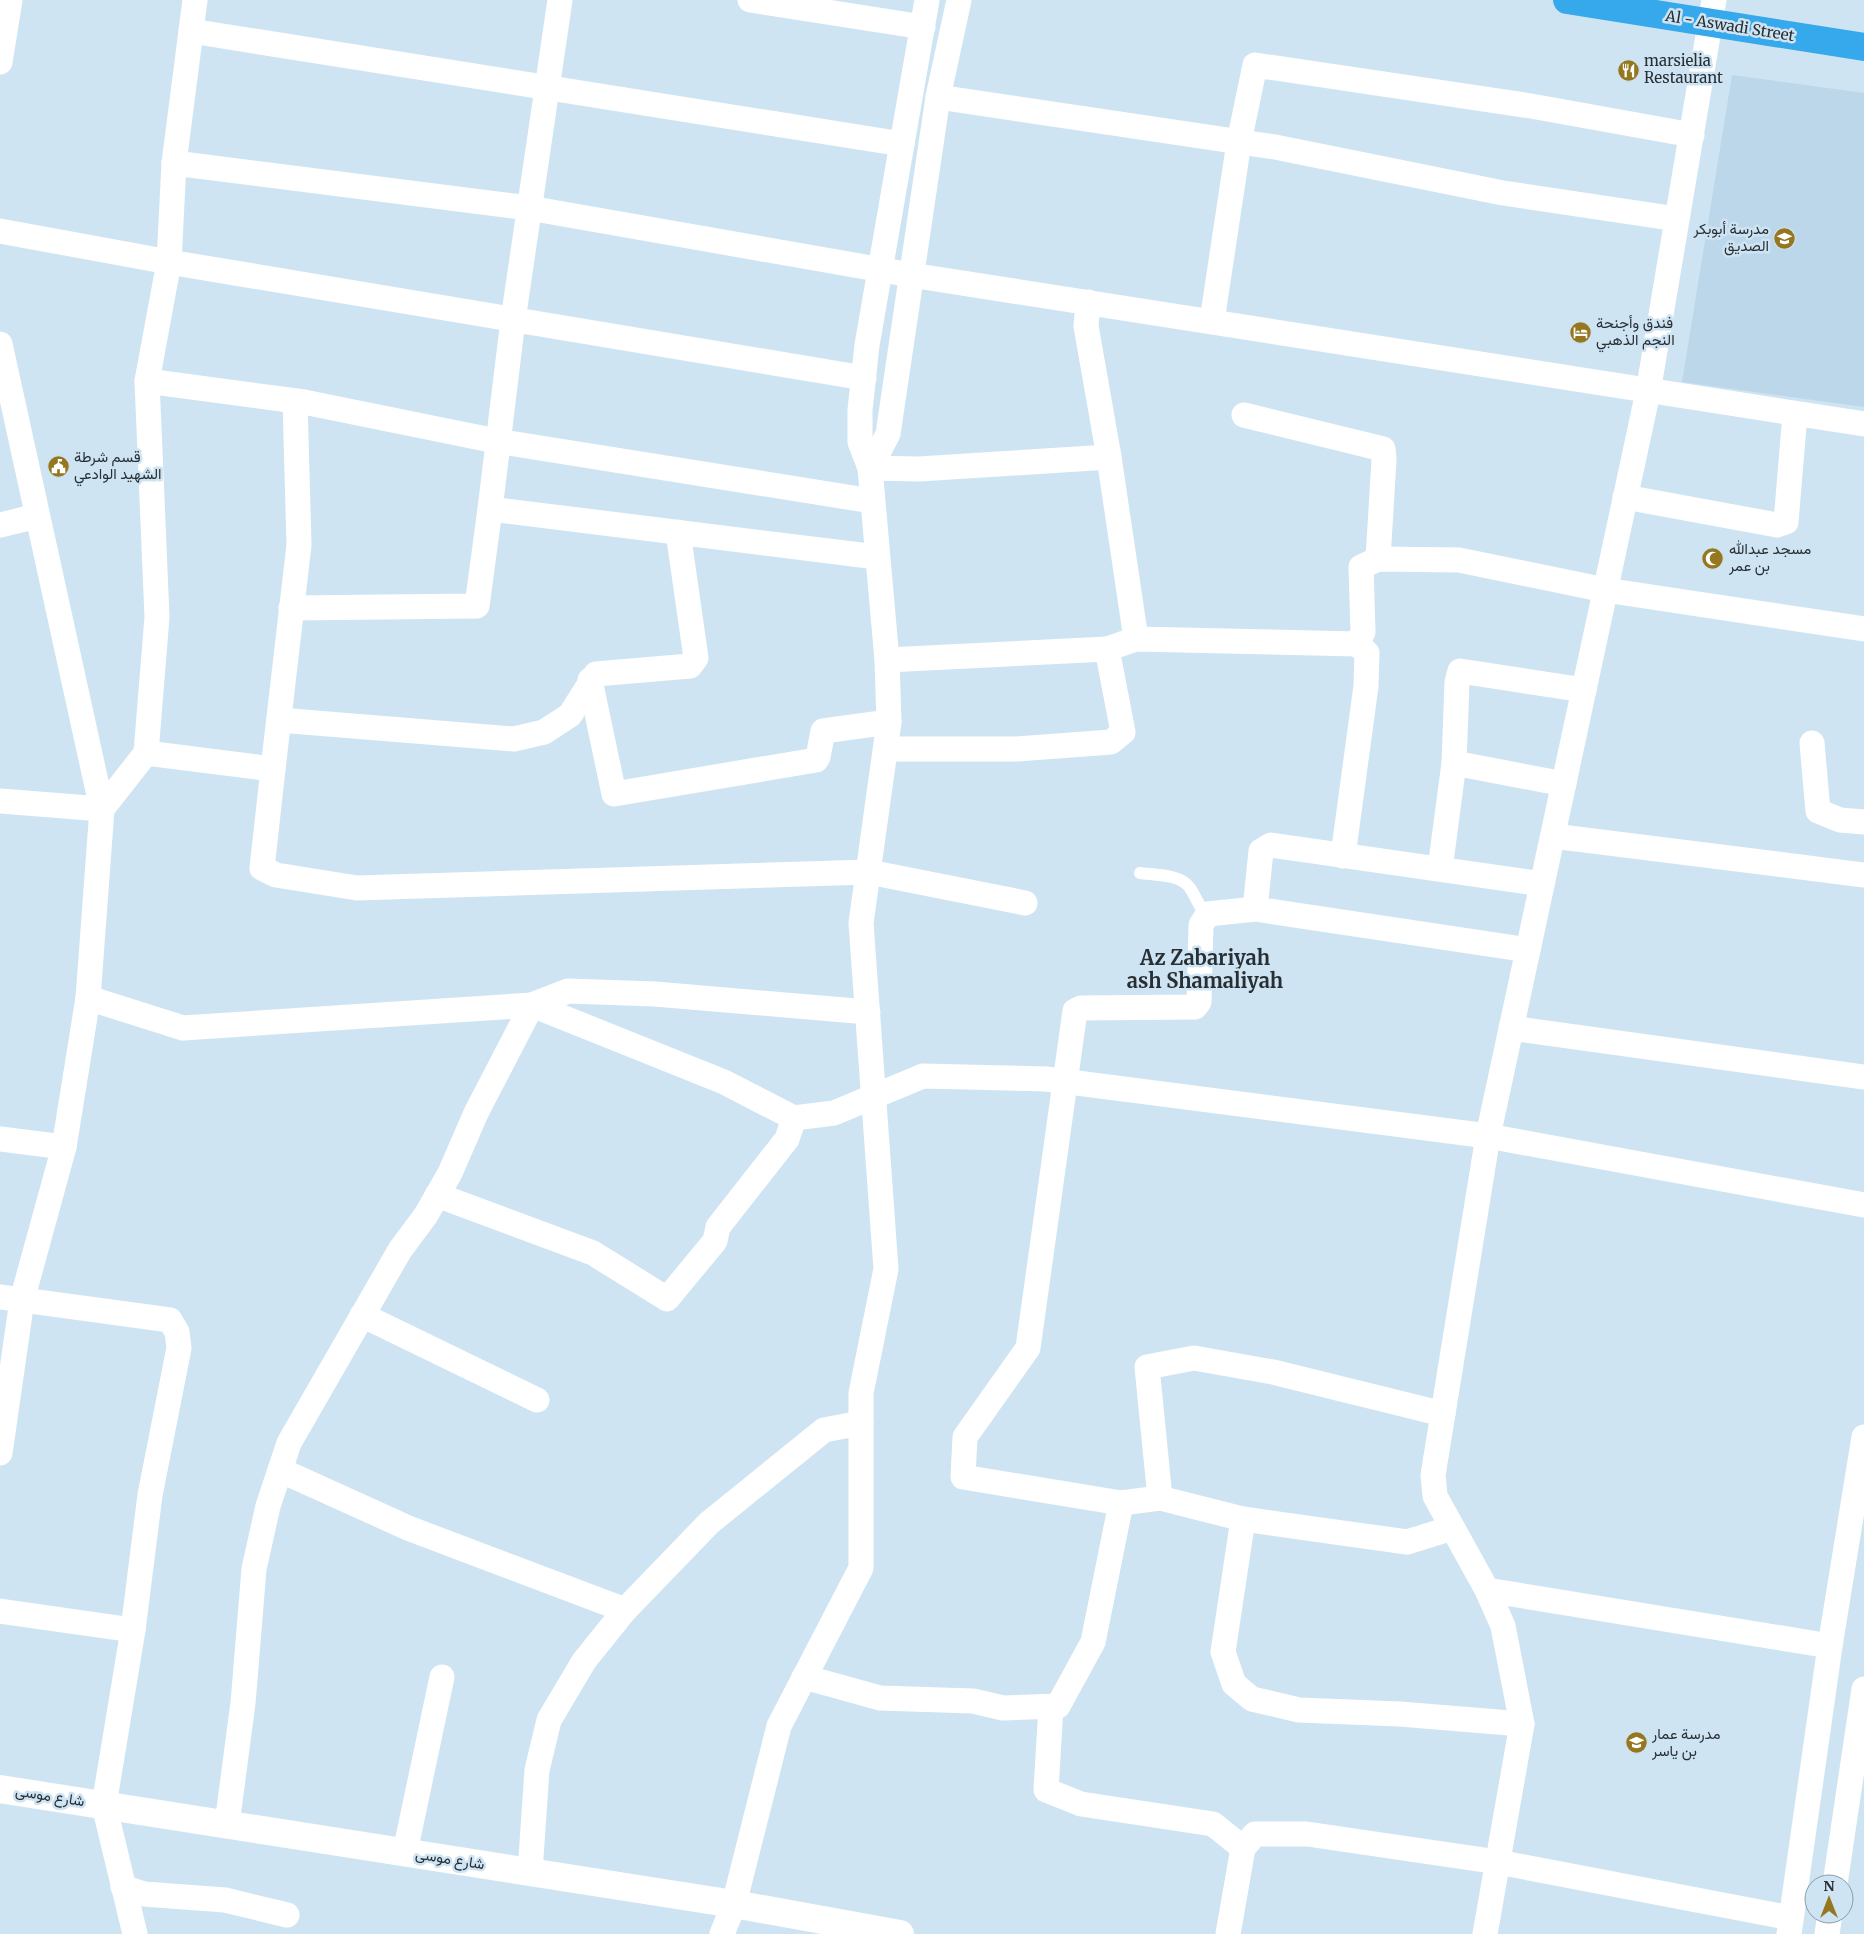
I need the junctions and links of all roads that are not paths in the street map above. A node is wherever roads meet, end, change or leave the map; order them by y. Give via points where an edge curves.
1 (10, 0) edge
2 (195, 0) edge
3 (560, 0) edge
4 (750, 0) edge
5 (927, 0) edge
6 (958, 0) edge
7 (1568, 0) edge
8 (1712, 12) edge
9 (923, 27) junction
10 (191, 31) junction
11 (1864, 47) edge
12 (0, 62) edge
13 (546, 88) junction
14 (938, 97) junction
15 (1692, 135) junction
16 (1239, 142) junction
17 (902, 144) junction
18 (174, 163) junction
19 (529, 208) junction
20 (1677, 219) junction
21 (0, 231) edge
22 (169, 262) junction
23 (881, 269) junction
24 (911, 275) junction
25 (1088, 302) junction
26 (513, 320) junction
27 (1212, 321) junction
28 (0, 344) edge
29 (864, 378) junction
30 (147, 381) junction
31 (1648, 392) junction
32 (295, 402) junction
33 (6, 404) edge
34 (1795, 414) junction
35 (1244, 415) dead end
36 (1864, 424) edge
37 (496, 441) junction
38 (1109, 457) junction
39 (870, 468) junction
40 (1625, 497) junction
41 (872, 501) junction
42 (490, 509) junction
43 (37, 516) junction
44 (0, 525) edge
45 (678, 532) junction
46 (876, 557) junction
47 (1378, 559) junction
48 (1605, 590) junction
49 (291, 608) junction
50 (1864, 629) edge
51 (1136, 639) junction
52 (1357, 644) junction
53 (1107, 650) junction
54 (887, 660) junction
55 (590, 680) junction
56 (1584, 690) junction
57 (278, 720) junction
58 (889, 722) junction
59 (1812, 743) dead end
60 (886, 749) junction
61 (146, 753) junction
62 (1454, 764) junction
63 (273, 768) junction
64 (1564, 784) junction
65 (0, 802) edge
66 (102, 809) junction
67 (1864, 822) edge
68 (1553, 836) junction
69 (1343, 856) junction
70 (1440, 869) junction
71 (869, 872) junction
72 (1140, 873) dead end
73 (1864, 875) edge
74 (1542, 884) junction
75 (1025, 903) dead end
76 (1255, 908) junction
77 (1208, 914) junction
78 (1528, 950) junction
79 (88, 998) junction
80 (532, 1005) junction
81 (868, 1012) junction
82 (1511, 1028) junction
83 (1864, 1077) edge
84 (1066, 1082) junction
85 (874, 1096) junction
86 (794, 1118) junction
87 (1488, 1136) junction
88 (0, 1139) edge
89 (64, 1147) junction
90 (437, 1195) junction
91 (1864, 1204) edge
92 (11, 1299) edge
93 (362, 1315) junction
94 (536, 1400) dead end
95 (1443, 1414) junction
96 (862, 1423) junction
97 (1864, 1437) edge
98 (0, 1453) edge
99 (280, 1470) junction
100 (1160, 1498) junction
101 (1121, 1503) junction
102 (1243, 1519) junction
103 (1452, 1528) junction
104 (1487, 1590) junction
105 (625, 1610) junction
106 (0, 1611) edge
107 (133, 1630) junction
108 (1830, 1646) junction
109 (442, 1677) dead end
110 (804, 1677) junction
111 (1864, 1689) edge
112 (1051, 1706) junction
113 (1522, 1724) junction
114 (0, 1789) edge
115 (104, 1805) junction
116 (227, 1824) junction
117 (1243, 1848) junction
118 (405, 1852) junction
119 (1498, 1862) junction
120 (530, 1872) junction
121 (1836, 1874) edge
122 (123, 1887) junction
123 (734, 1904) junction
124 (287, 1915) dead end
125 (1790, 1926) edge
126 (135, 1934) edge
127 (722, 1934) edge
128 (900, 1934) edge
129 (1228, 1934) edge
130 (1485, 1934) edge

1 - 12 street
2 - 10 street
3 - 13 street
4 - 9 street
5 - 9 street
6 - 14 street
7 - 8 highway, Al - Aswadi Street
8 - 11 highway, Al - Aswadi Street
8 - 15 street
9 - 17 street
10 - 13 street
10 - 18 street
13 - 17 street
13 - 19 street
14 - 16 street
14 - 24 street
15 - 16 street via 1522,105 1255,65
15 - 20 street
16 - 20 street via 1503,193
16 - 27 street
17 - 23 street
18 - 19 street
18 - 22 street
19 - 23 street
19 - 26 street
20 - 31 street
21 - 22 street
22 - 26 street
22 - 30 street
23 - 24 street
23 - 29 street
24 - 25 street
24 - 39 street via 888,434
25 - 27 street
25 - 38 street via 1086,326
26 - 29 street
26 - 37 street
27 - 31 street
28 - 33 street
29 - 39 street via 860,442
30 - 32 street
30 - 61 street via 157,617
31 - 34 street
31 - 40 street
32 - 37 street
32 - 49 street via 299,544
33 - 43 street
34 - 36 street
34 - 40 street via 1786,522 1776,525
35 - 47 street via 1383,449
37 - 41 street
37 - 42 street
38 - 39 street via 919,469
38 - 51 street
39 - 41 street
40 - 48 street
41 - 46 street
42 - 45 street
42 - 49 street via 477,606
43 - 44 street
43 - 66 street
45 - 46 street
45 - 55 street via 696,658 690,666 596,674
46 - 54 street
47 - 48 street via 1460,560
47 - 52 street via 1361,567 1363,632
48 - 50 street
48 - 56 street
49 - 57 street
51 - 52 street
51 - 53 street
52 - 69 street via 1367,653 1366,686
53 - 54 street
53 - 60 street via 1123,732 1111,742 1017,749
54 - 58 street
55 - 57 street via 570,715 544,732 514,739
55 - 58 street via 614,794 816,760 823,731
56 - 62 street via 1460,671
56 - 64 street
57 - 63 street
58 - 60 street
59 - 67 street via 1818,811 1840,820
60 - 71 street
61 - 63 street
61 - 66 street
62 - 64 street
62 - 70 street
63 - 71 street via 262,868 276,875 357,888
64 - 68 street
65 - 66 street
66 - 79 street
68 - 73 street
68 - 74 street
69 - 70 street
69 - 76 street via 1271,846 1261,851
70 - 74 street
71 - 75 street
71 - 81 street via 862,923
72 - 77 lane via 1179,879 1189,886 1199,908
74 - 78 street
76 - 77 street
76 - 78 street
77 - 84 street via 1201,925 1199,1002 1195,1007 1081,1008 1075,1011
78 - 82 street
79 - 80 street via 183,1028
79 - 89 street
80 - 81 street via 568,990
80 - 86 street via 724,1082
80 - 90 street
81 - 85 street
82 - 83 street
82 - 87 street
84 - 85 street via 924,1076
84 - 87 street
84 - 101 street via 1028,1348 964,1437 963,1477
85 - 86 street via 834,1113
85 - 96 street via 886,1269 862,1393
86 - 90 street via 787,1139 718,1227 715,1241 667,1298 593,1253
87 - 91 street
87 - 95 street
88 - 89 street
89 - 92 street
90 - 93 street
92 - 98 street
92 - 107 street via 170,1320 177,1332 179,1348 150,1495
93 - 94 street
93 - 99 street via 289,1443
95 - 100 street via 1273,1372 1194,1358 1147,1367
95 - 103 street via 1433,1475 1434,1496
96 - 105 street via 824,1430 709,1523
96 - 110 street via 862,1568
97 - 108 street
99 - 105 street via 408,1528
99 - 116 street via 254,1569 243,1703
100 - 101 street
100 - 102 street
101 - 112 street via 1093,1642 1058,1706
102 - 103 street via 1407,1542
102 - 113 street via 1224,1652 1234,1684 1252,1699 1299,1710
103 - 104 street
104 - 108 street
104 - 113 street via 1504,1626
105 - 120 street via 584,1661 549,1720 537,1770
106 - 107 street
107 - 115 street
108 - 125 street
109 - 118 street
110 - 112 street via 880,1698 973,1701 1003,1708
110 - 123 street via 779,1726
111 - 121 street
112 - 117 street via 1046,1790 1081,1804 1213,1824
113 - 119 street
114 - 115 street, شارع موسى
115 - 116 street, شارع موسى
115 - 122 street
116 - 118 street, شارع موسى
117 - 119 street via 1255,1834 1306,1834
117 - 129 street
118 - 120 street, شارع موسى
119 - 125 street
119 - 130 street
120 - 123 street, شارع موسى
122 - 124 street via 144,1894 225,1900
122 - 126 street
123 - 127 street
123 - 128 street, شارع موسى

